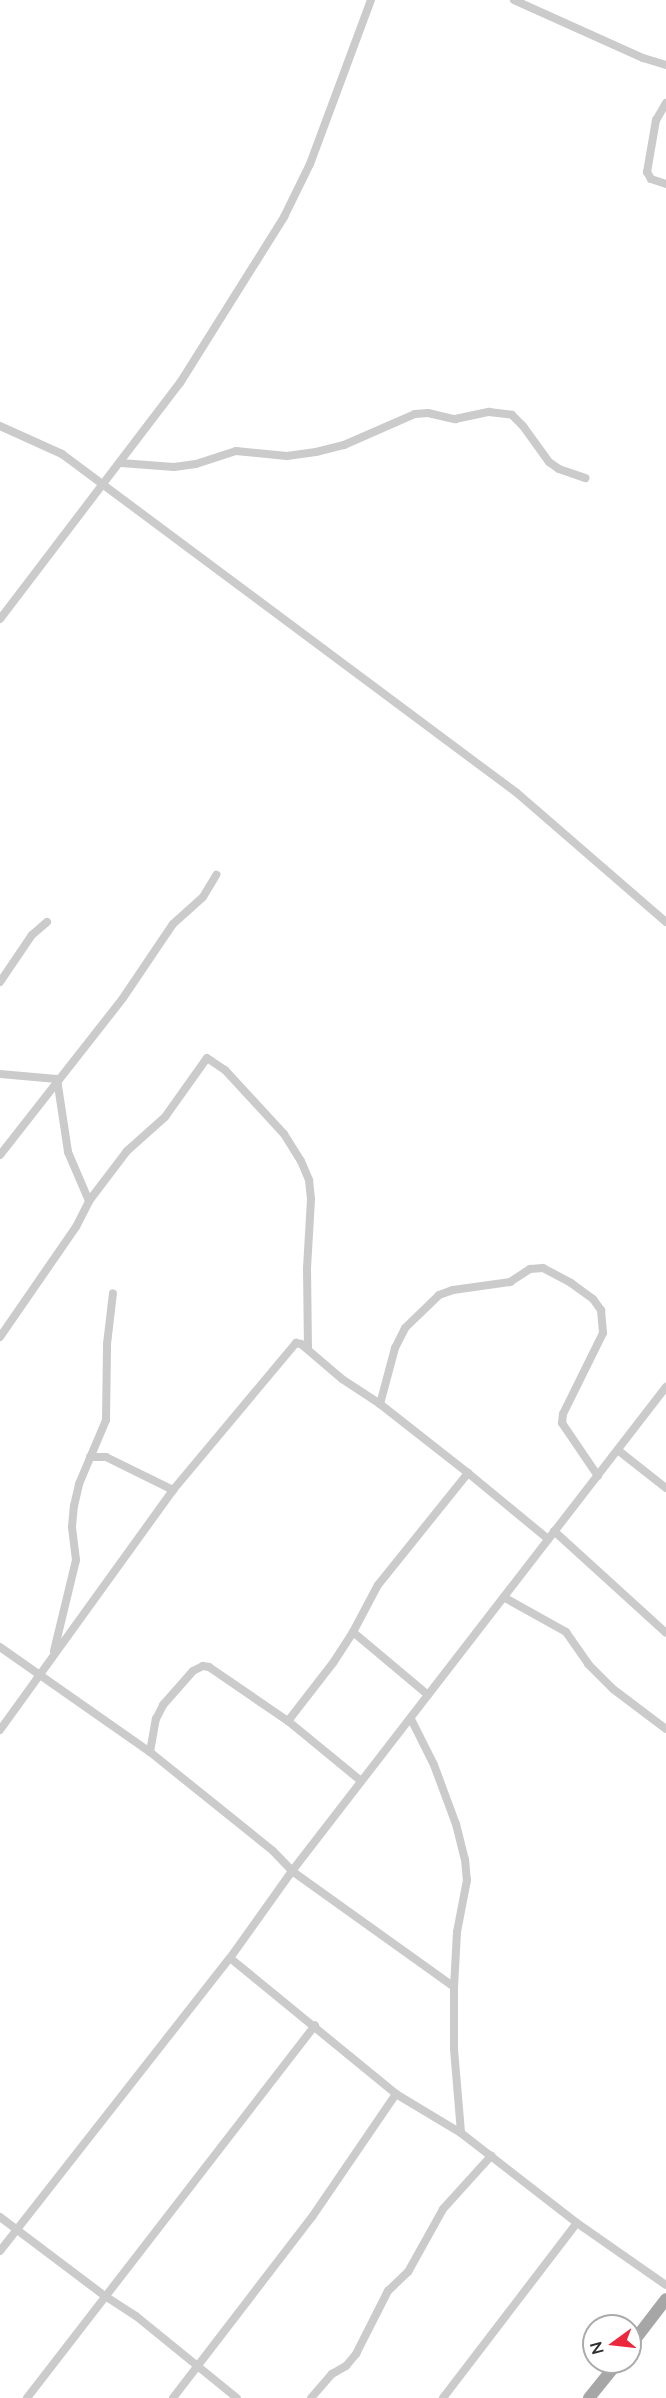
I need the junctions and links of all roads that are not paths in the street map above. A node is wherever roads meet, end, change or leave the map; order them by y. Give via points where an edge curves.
1 (371, 0) edge
2 (514, 0) edge
3 (666, 65) edge
4 (666, 103) edge
5 (666, 184) edge
6 (0, 426) edge
7 (121, 463) junction
8 (585, 478) dead end
9 (102, 484) junction
10 (0, 619) edge
11 (216, 875) dead end
12 (47, 922) dead end
13 (666, 922) edge
14 (0, 982) edge
15 (0, 1074) edge
16 (57, 1079) junction
17 (0, 1155) edge
18 (89, 1201) junction
19 (113, 1293) dead end
20 (0, 1337) edge
21 (308, 1349) junction
22 (666, 1388) edge
23 (380, 1404) junction
24 (619, 1452) junction
25 (90, 1457) junction
26 (468, 1473) junction
27 (598, 1476) junction
28 (666, 1488) edge
29 (173, 1490) junction
30 (554, 1531) junction
31 (548, 1539) junction
32 (505, 1598) junction
33 (353, 1632) junction
34 (666, 1633) edge
35 (0, 1647) edge
36 (52, 1658) junction
37 (40, 1677) junction
38 (428, 1695) junction
39 (411, 1719) junction
40 (288, 1721) junction
41 (666, 1729) edge
42 (0, 1730) edge
43 (150, 1752) junction
44 (361, 1781) junction
45 (292, 1870) junction
46 (230, 1958) junction
47 (454, 1987) junction
48 (315, 2025) junction
49 (396, 2094) junction
50 (461, 2133) junction
51 (491, 2156) junction
52 (0, 2217) edge
53 (577, 2223) junction
54 (15, 2230) junction
55 (0, 2251) edge
56 (666, 2285) edge
57 (105, 2296) junction
58 (666, 2299) edge
59 (642, 2330) edge
60 (198, 2366) junction
61 (609, 2374) edge
62 (27, 2398) edge
63 (173, 2398) edge
64 (237, 2398) edge
65 (311, 2398) edge
66 (443, 2398) edge
67 (590, 2398) edge

1 - 7 street via 299,189 180,383
2 - 3 street
4 - 5 street via 656,120 647,172 651,179
6 - 9 street via 62,454
7 - 8 street via 174,467 236,451 287,456 316,452 344,445 415,414 455,419 489,412 512,415 549,462
7 - 9 street
9 - 10 street
9 - 13 street via 517,793
11 - 16 street via 203,897 172,924 123,998
12 - 14 street via 32,935
15 - 16 street
16 - 17 street
16 - 18 street via 68,1152
18 - 20 street via 76,1227
18 - 21 street via 126,1151 165,1117 207,1058 225,1070 284,1134 309,1180
19 - 25 street via 106,1420
21 - 23 street via 342,1379
21 - 29 street via 301,1344 293,1345
22 - 24 street
23 - 26 street
23 - 27 street via 395,1348 405,1328 439,1295 510,1282 530,1269 543,1268 571,1283 601,1310 603,1333 562,1423
24 - 27 street
24 - 28 street
25 - 29 street via 106,1457
25 - 36 street via 74,1506 76,1560
26 - 31 street
26 - 33 street via 378,1585
27 - 30 street
29 - 36 street
30 - 31 street
30 - 34 street
31 - 32 street
32 - 38 street
32 - 41 street via 566,1632 588,1664 613,1689
33 - 38 street
33 - 40 street
35 - 37 street
36 - 37 street
37 - 42 street
37 - 43 street
38 - 39 street
39 - 44 street
39 - 47 street via 434,1765 465,1859 467,1880 457,1932
40 - 43 street via 203,1665 163,1705 156,1719
40 - 44 street
43 - 45 street
44 - 45 street
45 - 46 street
45 - 47 street
46 - 48 street
46 - 54 street
47 - 50 street
48 - 49 street
48 - 57 street
49 - 50 street
49 - 60 street via 312,2217
50 - 51 street
51 - 53 street
51 - 65 street via 444,2209 408,2272 388,2291 356,2354
52 - 54 street
53 - 56 street
53 - 66 street
54 - 55 street
54 - 57 street
57 - 60 street
57 - 62 street
58 - 59 main road
60 - 63 street
60 - 64 street
61 - 67 main road

